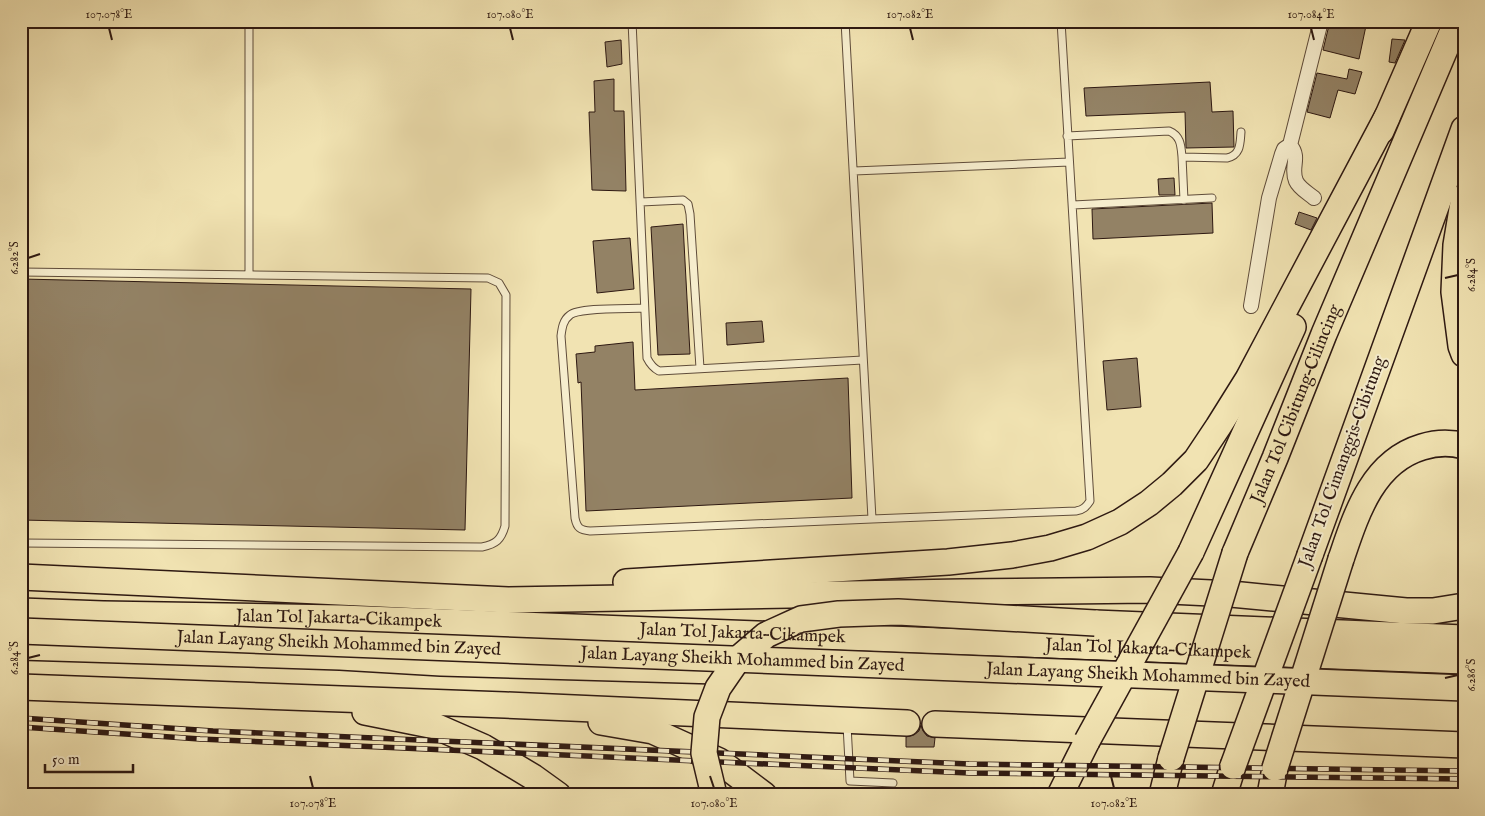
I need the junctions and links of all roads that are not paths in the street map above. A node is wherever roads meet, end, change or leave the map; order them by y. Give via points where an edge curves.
1 (249, 21) edge
2 (632, 21) edge
3 (845, 21) edge
4 (1061, 21) edge
5 (1321, 21) edge
6 (1429, 21) edge
7 (1456, 21) edge
8 (1387, 117) junction
9 (1464, 129) edge
10 (1241, 132) dead end
11 (1067, 136) junction
12 (1290, 145) junction
13 (1182, 157) junction
14 (1069, 162) junction
15 (854, 171) junction
16 (1464, 197) edge
17 (1212, 198) dead end
18 (1314, 198) dead end
19 (1184, 200) junction
20 (641, 202) junction
21 (1073, 205) junction
22 (21, 272) edge
23 (249, 276) junction
24 (1251, 306) dead end
25 (644, 308) junction
26 (1464, 354) edge
27 (863, 360) junction
28 (700, 368) junction
29 (1464, 446) edge
30 (872, 518) junction
31 (21, 544) edge
32 (21, 577) edge
33 (341, 591) junction
34 (1464, 606) edge
35 (21, 611) edge
36 (21, 619) edge
37 (21, 631) edge
38 (1464, 638) edge
39 (21, 647) edge
40 (1464, 661) edge
41 (1464, 674) edge
42 (21, 687) edge
43 (1464, 688) edge
44 (289, 697) junction
45 (1464, 700) edge
46 (505, 705) junction
47 (847, 720) junction
48 (907, 723) dead end
49 (935, 724) dead end
50 (1464, 745) edge
51 (893, 783) dead end
52 (558, 795) edge
53 (714, 795) edge
54 (764, 795) edge
55 (1060, 795) edge
56 (1162, 795) edge
57 (1224, 795) edge
58 (1269, 795) edge

1 - 23 lane
2 - 20 lane
3 - 15 lane
4 - 11 lane
5 - 12 street
6 - 8 highway
7 - 56 highway, Jalan Tol Cibitung–Cilincing, bridge via 1235,553
8 - 33 highway via 1248,379 1196,460 1149,503 1095,534 1012,555 948,562 527,588
8 - 55 highway, bridge via 1191,552
9 - 57 highway, Jalan Tol Cimanggis–Cibitung, bridge
10 - 13 lane via 1239,149 1233,156
11 - 13 lane via 1169,131 1178,137
11 - 14 lane
12 - 18 street via 1296,155 1296,182
12 - 24 street via 1282,154 1269,198
13 - 19 lane
14 - 15 lane
14 - 21 lane
15 - 27 lane
16 - 26 highway via 1456,245 1454,292
17 - 19 lane
19 - 21 lane
20 - 25 lane
20 - 28 lane via 683,200 688,204
21 - 30 lane via 1090,501 1076,512
22 - 23 lane
23 - 31 lane via 488,278 499,283 506,295 505,526 502,535 494,544 482,547
25 - 28 lane via 647,358 654,369
25 - 30 lane via 582,311 571,314 564,321 561,336 577,526 590,531
27 - 28 lane
27 - 30 lane
29 - 58 highway, bridge via 1429,445 1412,450 1385,469 1373,484 1354,522 1341,559
32 - 33 highway
33 - 34 highway via 508,600 1150,590 1406,610 1433,611
35 - 40 highway, Jalan Tol Jakarta–Cikampek via 341,618
36 - 41 highway, Jalan Layang Sheikh Mohammed bin Zayed, bridge
37 - 43 highway, Jalan Layang Sheikh Mohammed bin Zayed, bridge
38 - 53 highway, bridge via 898,612 848,613 801,619 766,635 738,659 718,688 707,717 704,753
39 - 45 highway
42 - 44 highway
44 - 46 highway
44 - 52 highway via 435,726 483,747
46 - 47 highway
46 - 54 highway via 653,732 719,761
47 - 48 highway
47 - 51 lane via 850,780
49 - 50 highway

